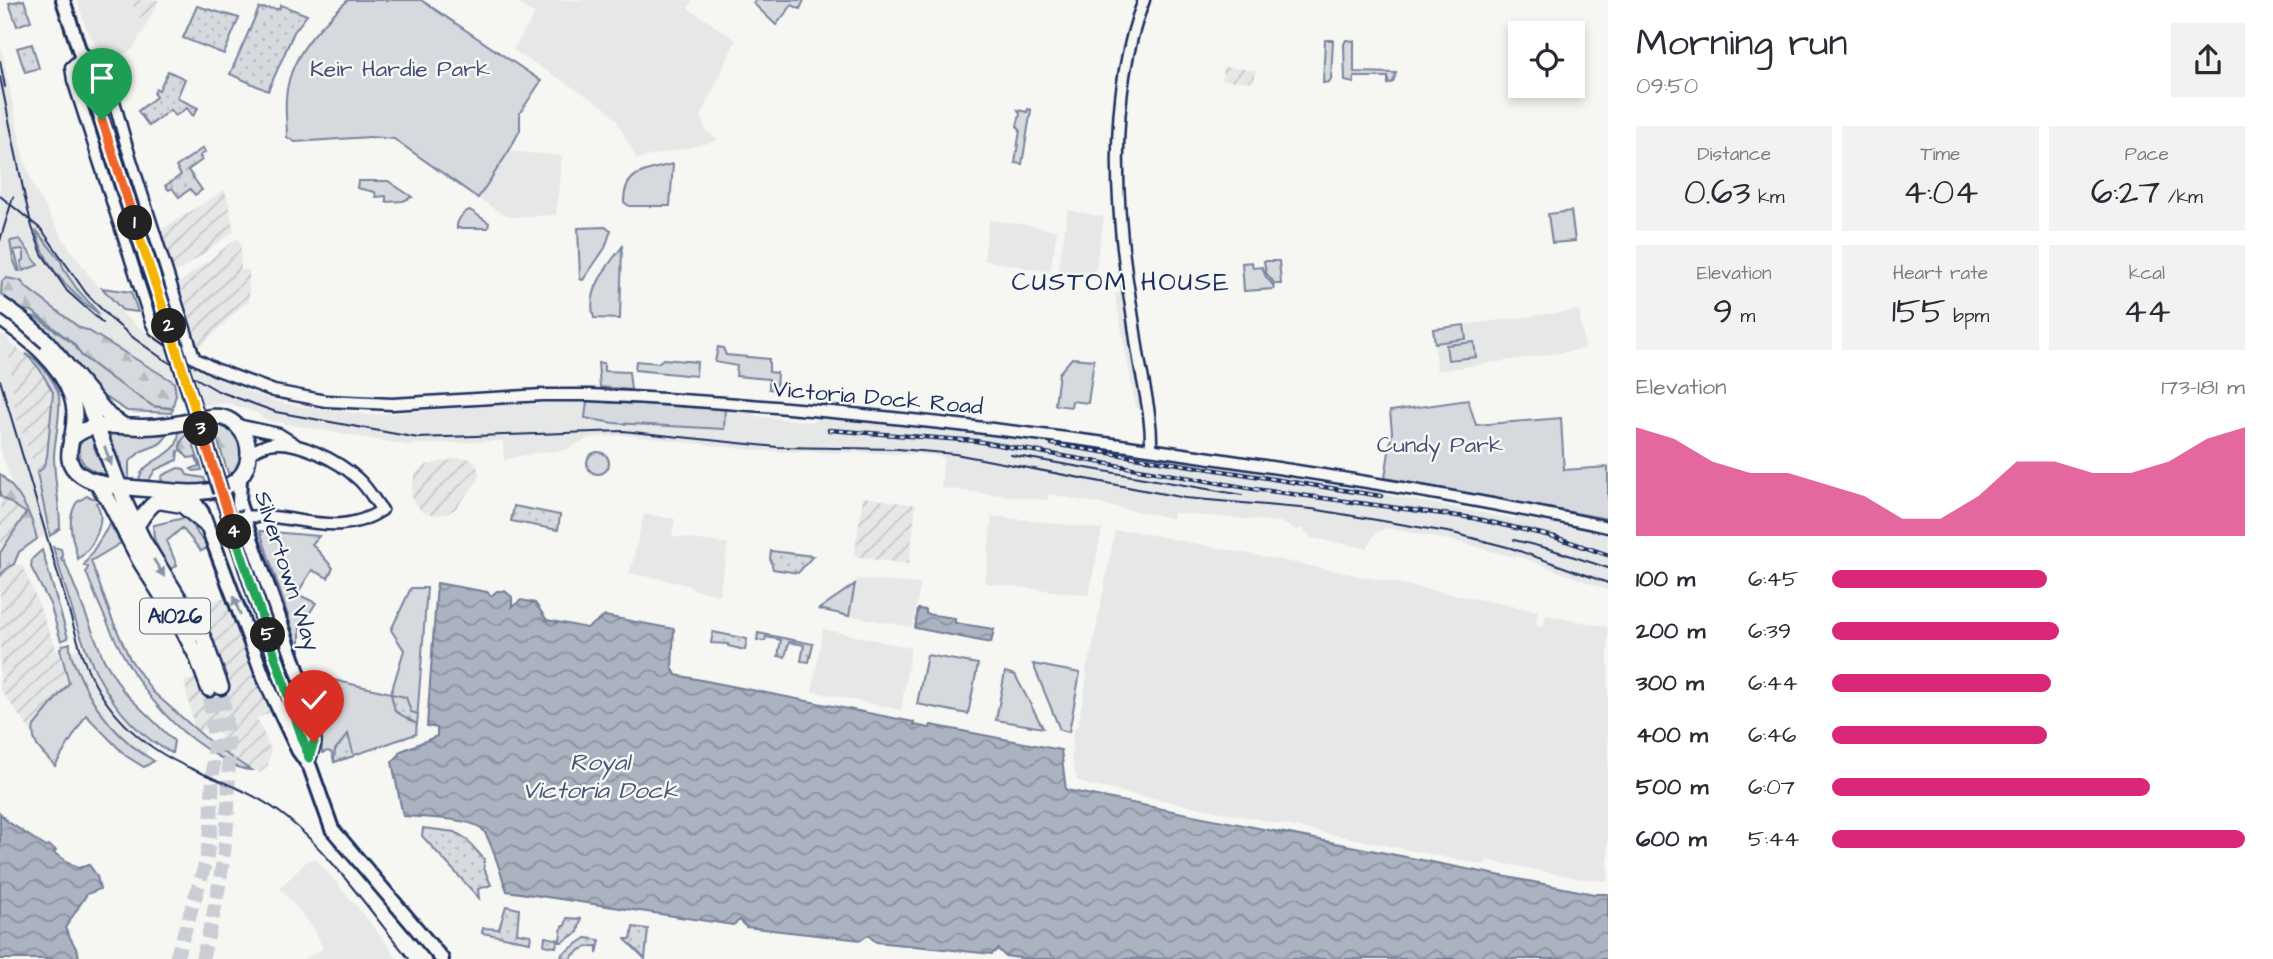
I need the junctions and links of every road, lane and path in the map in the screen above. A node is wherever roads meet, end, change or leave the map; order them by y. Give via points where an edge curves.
1 (63, 0) edge
2 (1144, 0) edge
3 (80, 55) junction
4 (0, 304) edge
5 (0, 318) edge
6 (44, 347) junction
7 (194, 358) junction
8 (81, 385) junction
9 (236, 425) junction
10 (97, 427) junction
11 (125, 427) junction
12 (71, 439) junction
13 (296, 446) junction
14 (1151, 449) junction
15 (249, 454) junction
16 (240, 478) junction
17 (95, 481) junction
18 (118, 485) junction
19 (185, 493) junction
20 (157, 500) junction
21 (230, 518) junction
22 (136, 527) junction
23 (1608, 527) edge
24 (207, 529) junction
25 (308, 758) junction
26 (442, 959) edge

1 - 3 main road, Silvertown Way
2 - 14 street via 1120,104 1119,180 1123,256
3 - 7 street, Silvertown Way via 88,56 101,70
3 - 7 street, Victoria Dock Road via 72,67 78,94 155,330
3 - 21 main road, Silvertown Way, bridge
4 - 6 highway, A1026, bridge via 22,320
5 - 6 highway, A1026
6 - 8 highway, A1026
6 - 12 highway, A1026 via 70,392 75,419
7 - 14 street, Victoria Dock Road via 274,391 351,404 553,395 633,397 898,417
8 - 10 highway, A1026
8 - 11 highway, A1026
9 - 11 highway via 213,417 159,427
9 - 13 street via 279,434
9 - 15 highway via 246,438
10 - 11 highway
10 - 12 highway
10 -> 18 highway, A1026
12 - 17 highway via 71,464
13 - 15 street via 270,444
13 - 21 street via 345,468 382,510 349,525
14 - 23 street, Victoria Dock Road via 1416,490
15 - 16 highway
16 - 19 highway via 215,490
16 - 25 main road, Silvertown Way via 239,504 310,706 314,742
17 - 18 highway
22 -> 17 highway, A1026 via 204,639 215,688
18 - 19 highway
18 - 22 highway, A1026
19 - 20 highway
19 - 24 main road, Silvertown Way via 200,507
20 - 22 highway
20 - 24 highway via 182,505
21 - 25 main road, Silvertown Way
25 -> 24 main road, Silvertown Way via 298,750 264,678
25 - 26 main road, Silvertown Way via 337,837

